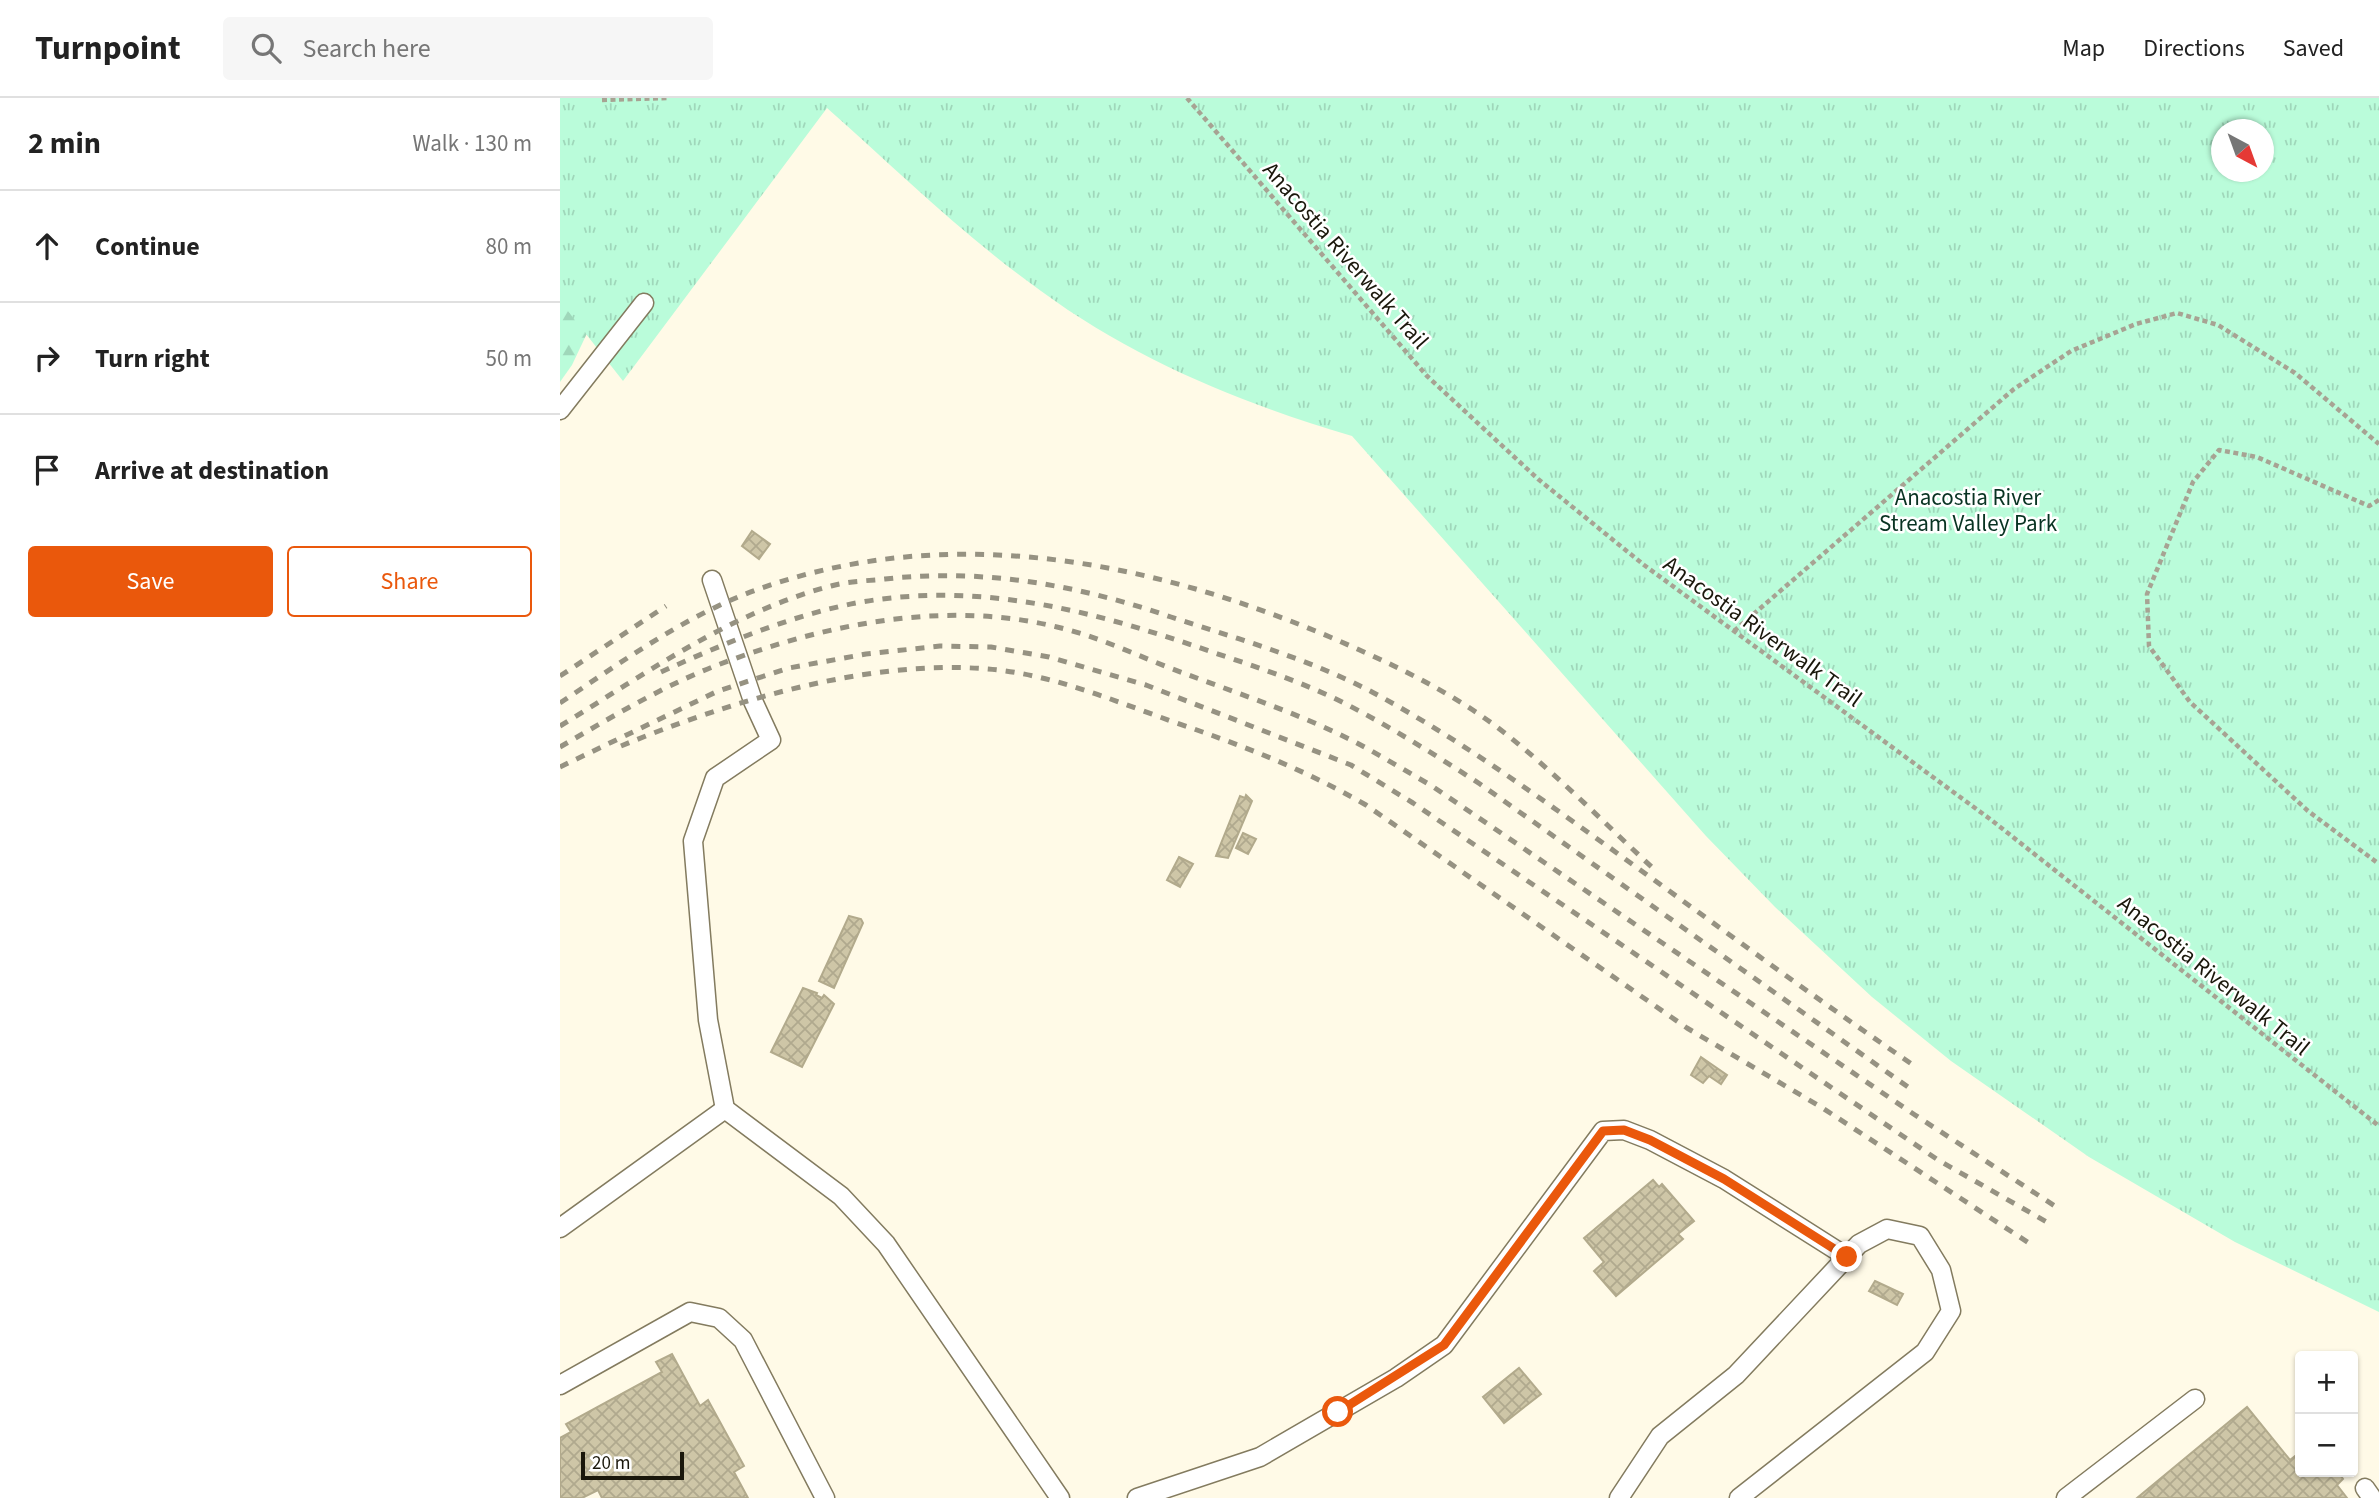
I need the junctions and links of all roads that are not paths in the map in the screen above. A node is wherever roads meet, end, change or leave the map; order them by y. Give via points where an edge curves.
1 (644, 303) dead end
2 (560, 410) edge
3 (712, 579) dead end
4 (725, 1109) junction
5 (560, 1228) edge
6 (1847, 1257) junction
7 (560, 1385) edge
8 (2195, 1399) dead end
9 (825, 1498) edge
10 (1060, 1498) edge
11 (1137, 1498) edge
12 (1619, 1498) edge
13 (1739, 1498) edge
14 (2066, 1498) edge

1 - 2 lane
3 - 4 lane via 771,740 715,778 693,841 708,1020
4 - 5 lane
4 - 10 lane via 841,1196 886,1244
6 - 11 lane via 1724,1179 1650,1140 1624,1130 1603,1131 1444,1345 1260,1457
6 - 12 lane via 1736,1375 1660,1436
6 - 13 lane via 1859,1244 1887,1229 1920,1236 1941,1270 1951,1311 1924,1352
7 - 9 lane via 690,1312 719,1318 743,1340
8 - 14 lane

